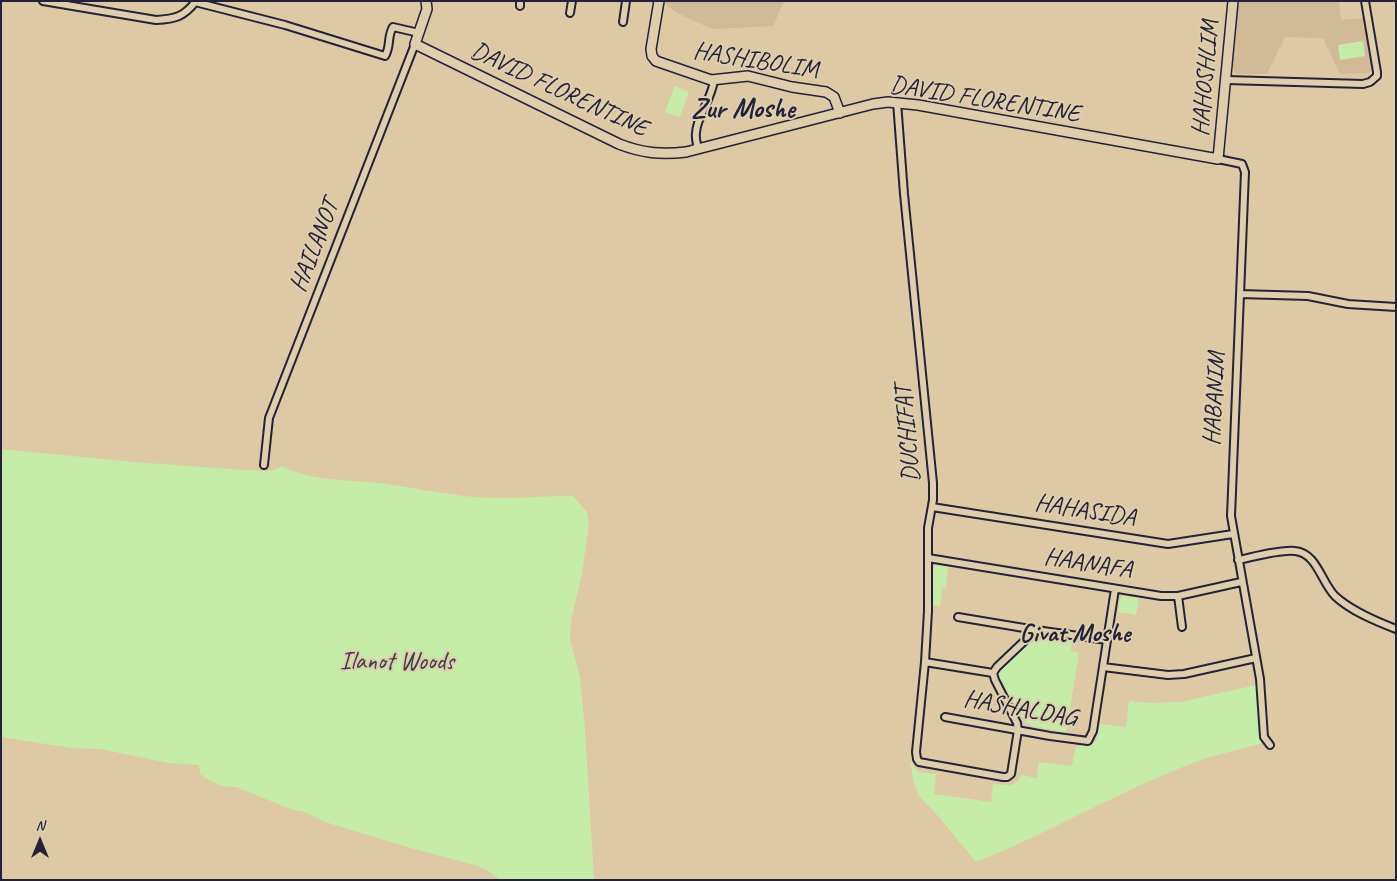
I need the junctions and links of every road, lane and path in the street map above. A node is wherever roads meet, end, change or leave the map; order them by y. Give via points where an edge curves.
1 (42, 1) edge
2 (426, 1) edge
3 (572, 1) edge
4 (626, 1) edge
5 (659, 1) edge
6 (1233, 1) edge
7 (1365, 1) edge
8 (195, 2) edge
9 (570, 13) dead end
10 (623, 22) dead end
11 (419, 33) junction
12 (415, 44) junction
13 (714, 80) junction
14 (1227, 80) junction
15 (897, 102) junction
16 (840, 113) junction
17 (698, 149) junction
18 (1218, 159) junction
19 (1240, 294) junction
20 (1396, 307) edge
21 (264, 465) dead end
22 (932, 507) junction
23 (1233, 534) junction
24 (928, 558) junction
25 (1238, 560) junction
26 (1242, 582) junction
27 (1115, 590) junction
28 (1178, 596) junction
29 (958, 617) dead end
30 (1182, 626) dead end
31 (1396, 629) edge
32 (1036, 630) junction
33 (1107, 640) junction
34 (1256, 658) junction
35 (926, 662) junction
36 (1103, 667) junction
37 (993, 673) junction
38 (945, 717) dead end
39 (1018, 730) junction
40 (1270, 745) dead end

1 - 8 street via 156,20 174,19
2 - 11 street via 427,9
3 - 9 street
4 - 10 street
5 - 13 street, HASHIBOLIM via 651,44 654,58 660,63
6 - 14 street, HAHOSHLIM
7 - 14 street via 1377,72 1370,82
8 - 11 street via 385,56 394,27
11 - 12 street
12 - 17 street, DAVID FLORENTINE via 632,149 662,154
12 - 21 street, HAILANOT via 269,418
13 - 16 street, HASHIBOLIM via 748,76 826,92 834,97
13 - 17 street via 696,128
14 - 18 street, HAHOSHLIM
15 - 16 street, DAVID FLORENTINE via 873,104
15 - 18 street, DAVID FLORENTINE
15 - 22 street, DUCHIFAT via 933,474
16 - 17 street, DAVID FLORENTINE
18 - 19 street, HABANIM via 1242,164 1245,172
19 - 20 street via 1308,296 1348,304
19 - 23 street, HABANIM via 1231,502
22 - 23 street, HAHASIDA via 1168,544
22 - 24 street, DUCHIFAT via 928,522
23 - 25 street, HABANIM
24 - 27 street, HAANAFA
24 - 35 street, DUCHIFAT
25 - 26 street, HABANIM
25 - 31 street via 1286,551 1302,552 1313,561 1335,596 1357,612
26 - 28 street, HAANAFA
26 - 34 street, HABANIM
27 - 28 street, HAANAFA
27 - 33 street
28 - 30 street
29 - 32 street
32 - 33 street
32 - 37 street
33 - 36 street
34 - 36 street via 1168,675
34 - 40 street, HABANIM via 1264,737
35 - 37 street
35 - 39 street, DUCHIFAT via 916,752 919,762 1007,777 1012,770
36 - 39 street, HASHALDAG via 1093,731 1088,741
37 - 39 street via 1016,718
38 - 39 street, HASHALDAG

